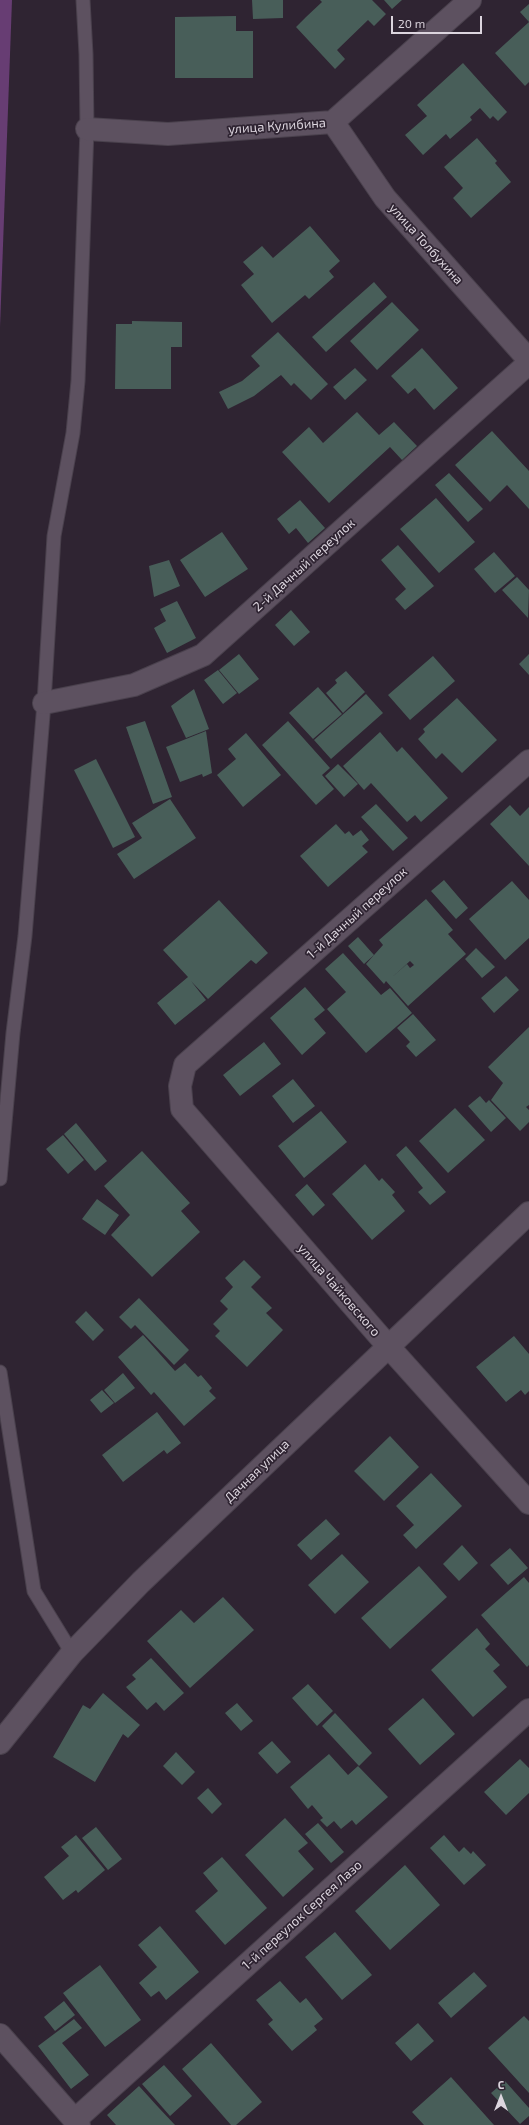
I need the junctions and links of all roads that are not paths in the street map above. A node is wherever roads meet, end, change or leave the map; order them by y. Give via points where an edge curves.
1 (83, 0) edge
2 (470, 0) edge
3 (333, 122) junction
4 (87, 129) junction
5 (529, 361) edge
6 (44, 702) junction
7 (529, 761) edge
8 (185, 1065) joint
9 (0, 1179) edge
10 (529, 1213) edge
11 (388, 1346) junction
12 (0, 1372) edge
13 (529, 1503) edge
14 (72, 1653) junction
15 (529, 1710) edge
16 (0, 1743) edge
17 (0, 2035) edge
18 (77, 2123) edge

1 - 4 lane
2 - 3 street, улица Кулибина
3 - 4 street, улица Кулибина via 168,134
3 - 5 street, улица Толбухина via 385,198
4 - 6 lane via 78,381 73,433 54,536
5 - 6 street, 2-й Дачный переулок via 203,656 134,685
6 - 9 lane via 25,936 13,1033
7 - 8 street, 1-й Дачный переулок
8 - 11 street, улица Чайковского via 180,1086 182,1109
10 - 11 street, Дачная улица
11 - 13 street, улица Чайковского
11 - 14 street, Дачная улица via 142,1582
12 - 14 lane via 34,1591
14 - 16 street, Дачная улица
15 - 18 street, 1-й переулок Сергея Лазо
17 - 18 street

